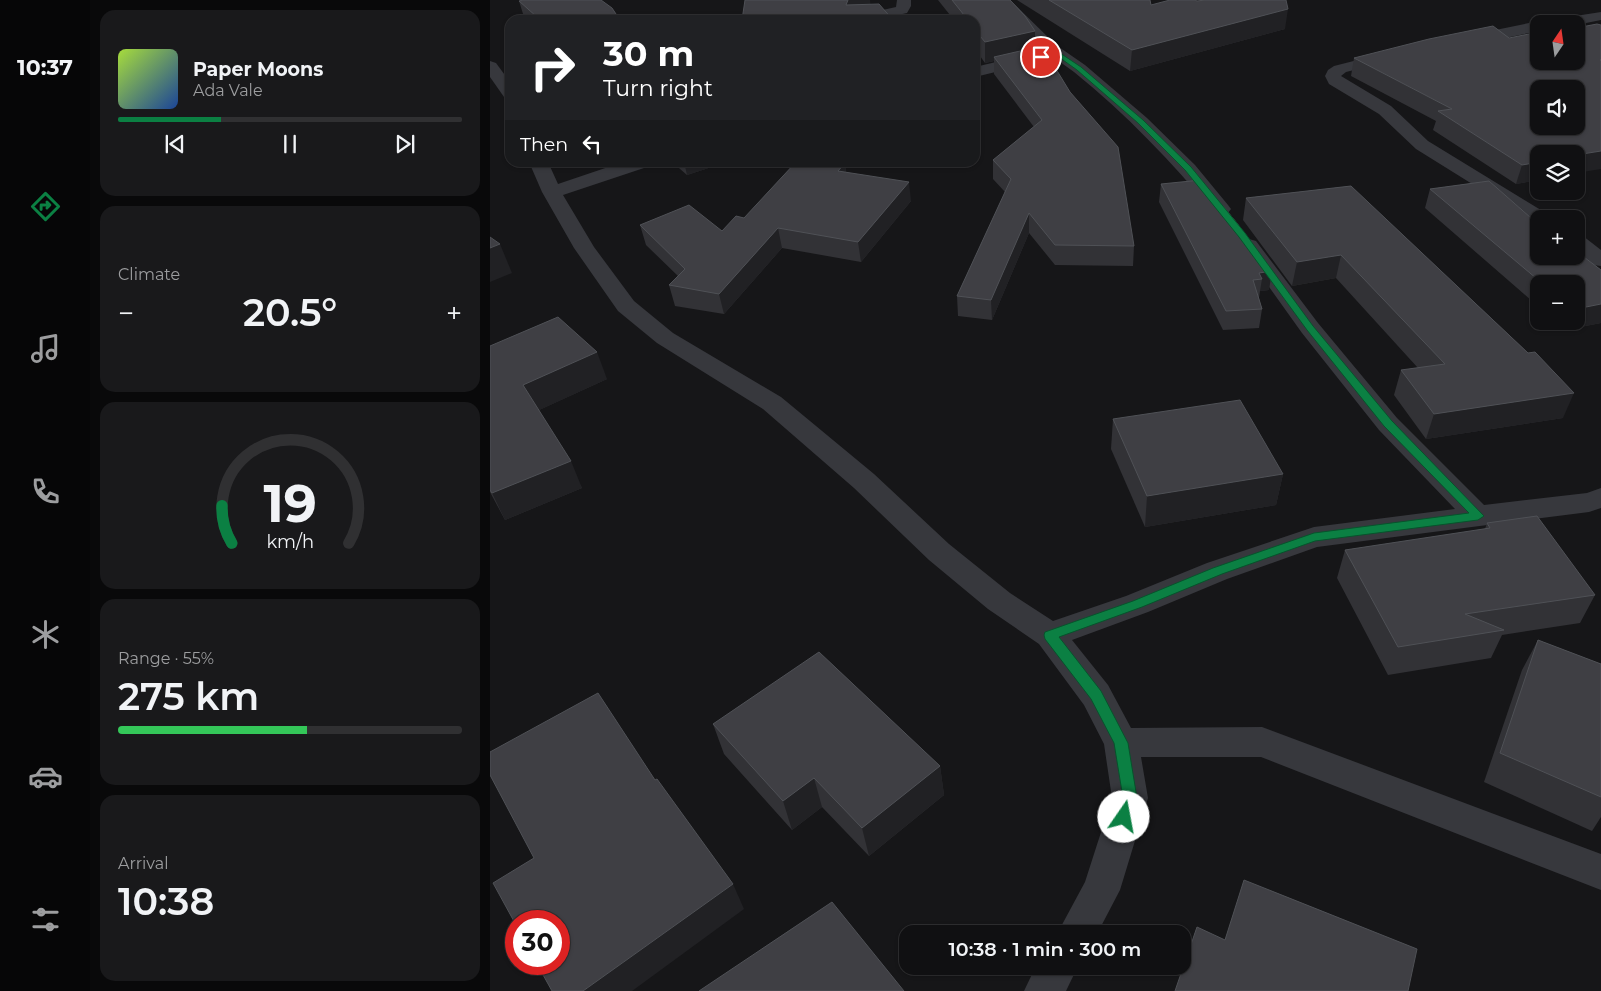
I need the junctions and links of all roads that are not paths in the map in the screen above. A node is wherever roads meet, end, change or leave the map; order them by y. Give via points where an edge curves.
1 (904, 0) edge
2 (1002, 0) edge
3 (879, 15) edge
4 (1601, 16) edge
5 (1585, 19) edge
6 (1530, 28) edge
7 (1447, 44) edge
8 (1057, 53) junction
9 (1408, 53) edge
10 (490, 66) edge
11 (980, 71) edge
12 (505, 86) edge
13 (540, 167) edge
14 (628, 167) edge
15 (552, 192) junction
16 (1530, 212) edge
17 (1585, 247) edge
18 (1601, 260) edge
19 (1601, 498) edge
20 (1478, 516) junction
21 (1050, 635) junction
22 (1121, 743) junction
23 (1601, 872) edge
24 (1081, 925) edge
25 (1053, 975) edge
26 (1044, 991) edge

1 - 3 street via 902,10
2 - 8 street
4 - 5 street
6 - 7 street
8 - 11 street
8 - 20 street via 1134,116 1188,169 1388,424
9 - 16 street via 1340,69 1333,76 1385,110 1422,145
10 - 12 street
13 - 15 street
14 - 15 street
15 - 21 street via 584,248 626,306 665,338 772,404 864,481 939,552 999,601
17 - 18 street
19 - 20 street
20 - 21 street via 1314,537
21 - 22 street via 1096,695
22 - 23 street via 1262,742
22 - 24 street via 1130,798 1101,890
25 - 26 street

